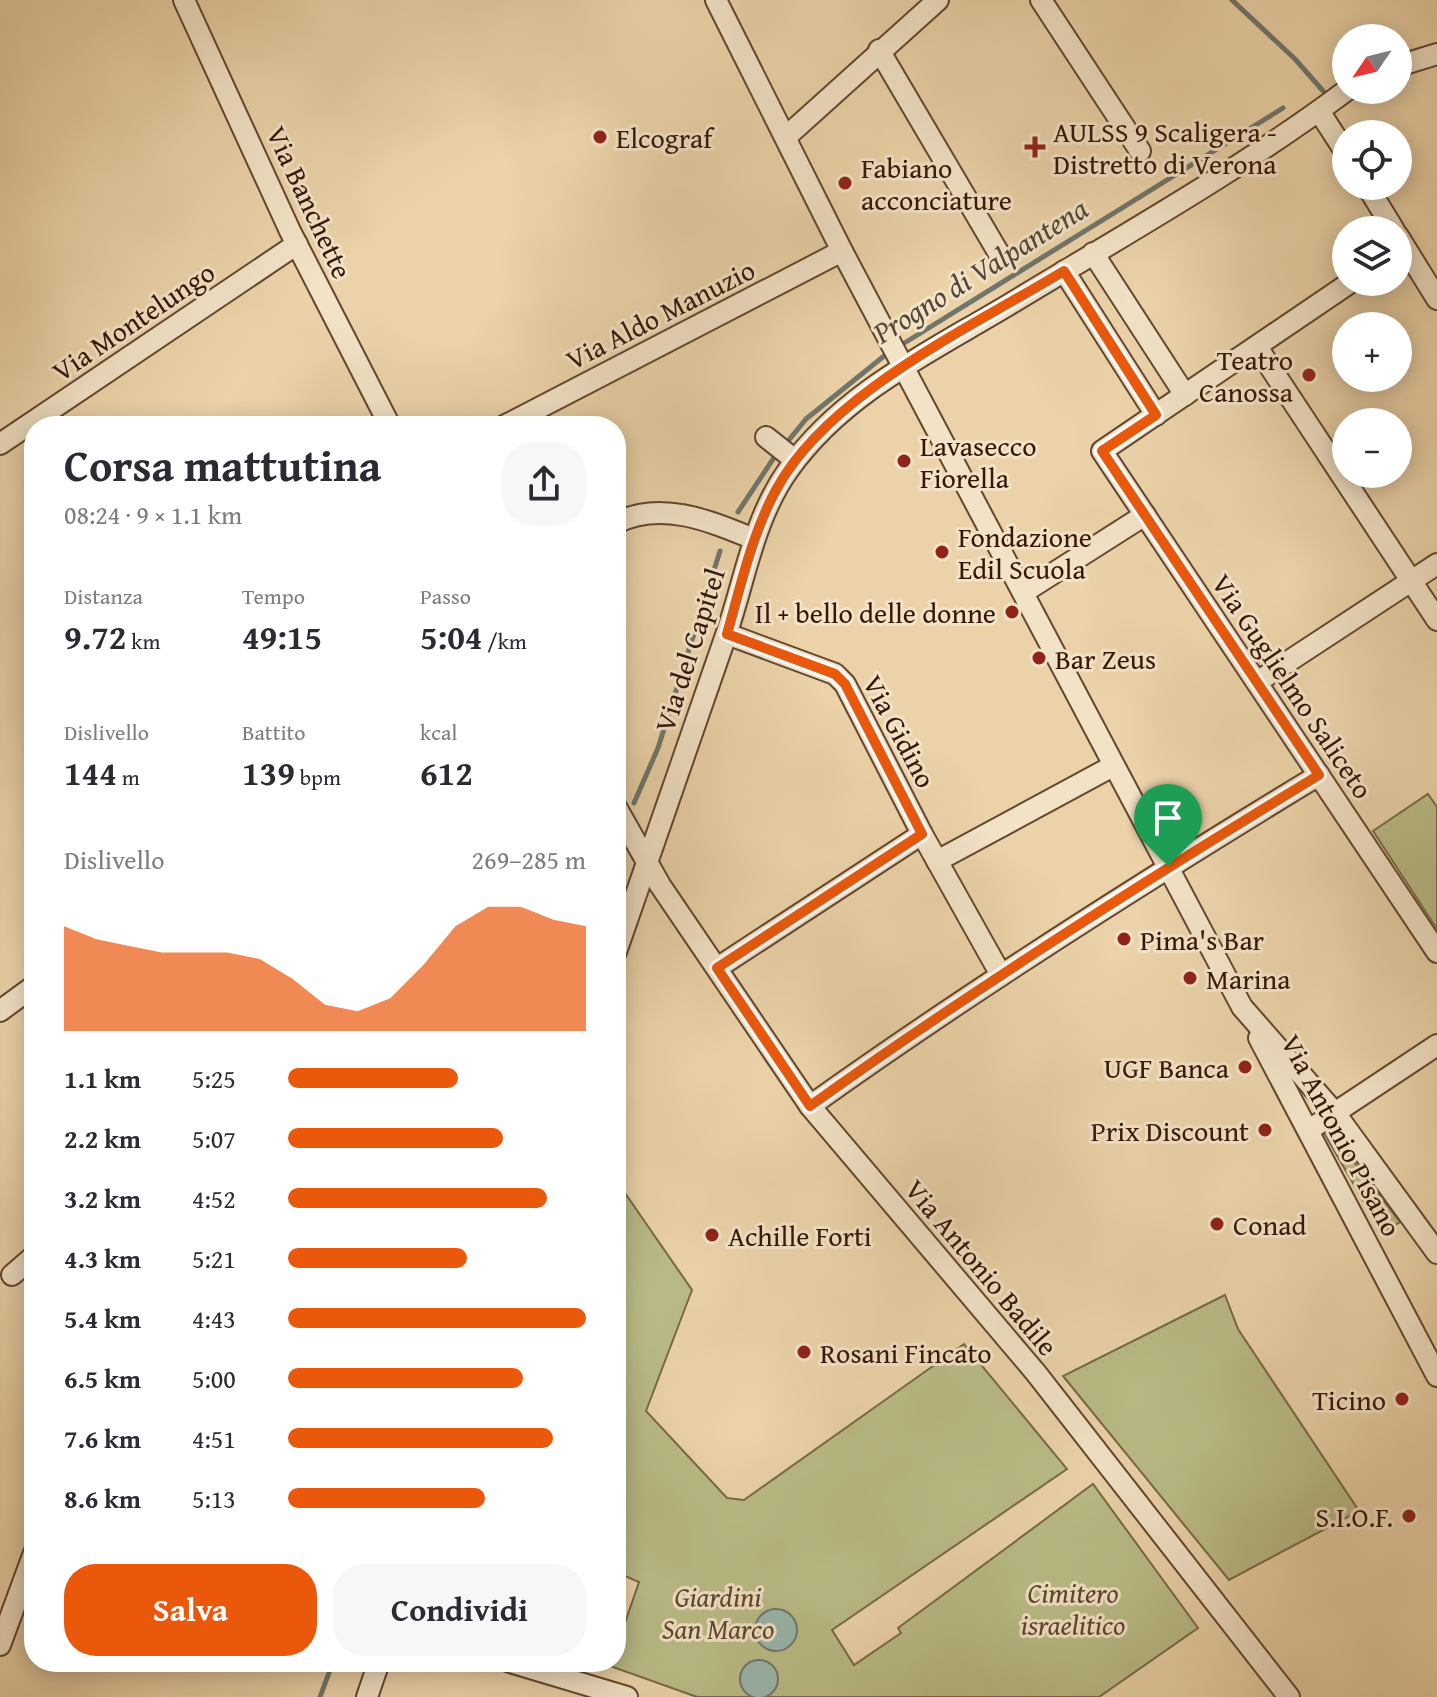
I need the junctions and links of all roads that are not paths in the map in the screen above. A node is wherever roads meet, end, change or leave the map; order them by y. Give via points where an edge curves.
1 (184, 0) edge
2 (938, 0) edge
3 (1041, 0) edge
4 (720, 1) edge
5 (879, 50) junction
6 (1437, 54) edge
7 (1412, 62) edge
8 (1332, 101) edge
9 (1319, 111) junction
10 (1332, 131) edge
11 (787, 136) junction
12 (1140, 151) dead end
13 (297, 244) junction
14 (842, 251) junction
15 (1093, 253) junction
16 (1001, 257) dead end
17 (1412, 261) edge
18 (1064, 271) junction
19 (1332, 295) edge
20 (1437, 299) edge
21 (1257, 347) junction
22 (900, 355) junction
23 (1185, 395) junction
24 (1156, 415) junction
25 (42, 416) edge
26 (385, 416) edge
27 (523, 416) edge
28 (24, 428) edge
29 (766, 437) dead end
30 (0, 444) edge
31 (790, 456) junction
32 (1145, 515) junction
33 (626, 518) edge
34 (754, 539) junction
35 (1437, 564) edge
36 (1411, 581) junction
37 (1024, 592) junction
38 (1437, 620) edge
39 (727, 634) junction
40 (1257, 682) junction
41 (1113, 766) junction
42 (1319, 775) junction
43 (626, 825) edge
44 (922, 834) junction
45 (937, 861) junction
46 (647, 863) junction
47 (1168, 866) junction
48 (626, 923) edge
49 (1437, 952) edge
50 (717, 968) junction
51 (1001, 975) junction
52 (24, 993) edge
53 (1242, 1007) junction
54 (0, 1011) edge
55 (1437, 1045) edge
56 (810, 1106) junction
57 (1335, 1113) junction
58 (1309, 1130) junction
59 (1437, 1253) edge
60 (24, 1265) edge
61 (12, 1275) dead end
62 (1437, 1376) edge
63 (24, 1580) edge
64 (0, 1645) edge
65 (376, 1672) edge
66 (543, 1672) edge
67 (367, 1697) edge
68 (627, 1697) edge
69 (1289, 1697) edge

1 - 13 street, Via Banchette
2 - 5 street
3 - 12 street
4 - 11 street
5 - 11 street
5 - 16 street
6 - 7 street
8 - 9 street, Via del Capitel
9 - 10 street
9 - 15 street, Via del Capitel
11 - 14 street
13 - 25 street, Via Montelungo
13 - 26 street, Via Banchette
14 - 22 street
14 - 27 street, Via Aldo Manuzio
15 - 18 street, Via del Capitel
15 - 23 street
17 - 20 street
18 - 22 street, Via del Capitel
18 - 24 street
19 - 21 street
21 - 23 street
21 - 36 street
22 - 31 street, Via del Capitel
22 - 37 street
23 - 24 street
24 - 32 street, Via Guglielmo Saliceto via 1102,451
28 - 30 street, Via Montelungo
29 - 31 street
31 - 34 street, Via del Capitel
32 - 37 street
32 - 40 street, Via Guglielmo Saliceto
33 - 34 street via 667,511
34 - 39 street, Via del Capitel
35 - 36 street
36 - 38 street
36 - 40 street
37 - 41 street
39 - 44 street, Via Gidino via 835,674 845,684
39 - 46 street, Via del Capitel
40 - 42 street, Via Guglielmo Saliceto
41 - 45 street
41 - 47 street
42 - 47 street
42 - 49 street, Via Guglielmo Saliceto
43 - 46 street
44 - 45 street, Via Gidino
44 - 50 street
45 - 51 street, Via Gidino
46 - 48 street, Via del Capitel
46 - 50 street, Via Antonio Badile
47 - 51 street
47 - 53 street
50 - 56 street, Via Antonio Badile
51 - 56 street
52 - 54 street
53 - 57 street
53 - 58 street, Via Antonio Pisano
55 - 57 street
56 - 69 street, Via Antonio Badile via 1036,1373
57 - 58 street
57 - 59 street
58 - 62 street, Via Antonio Pisano
60 - 61 street
63 - 64 street
65 - 67 street
66 - 68 street

